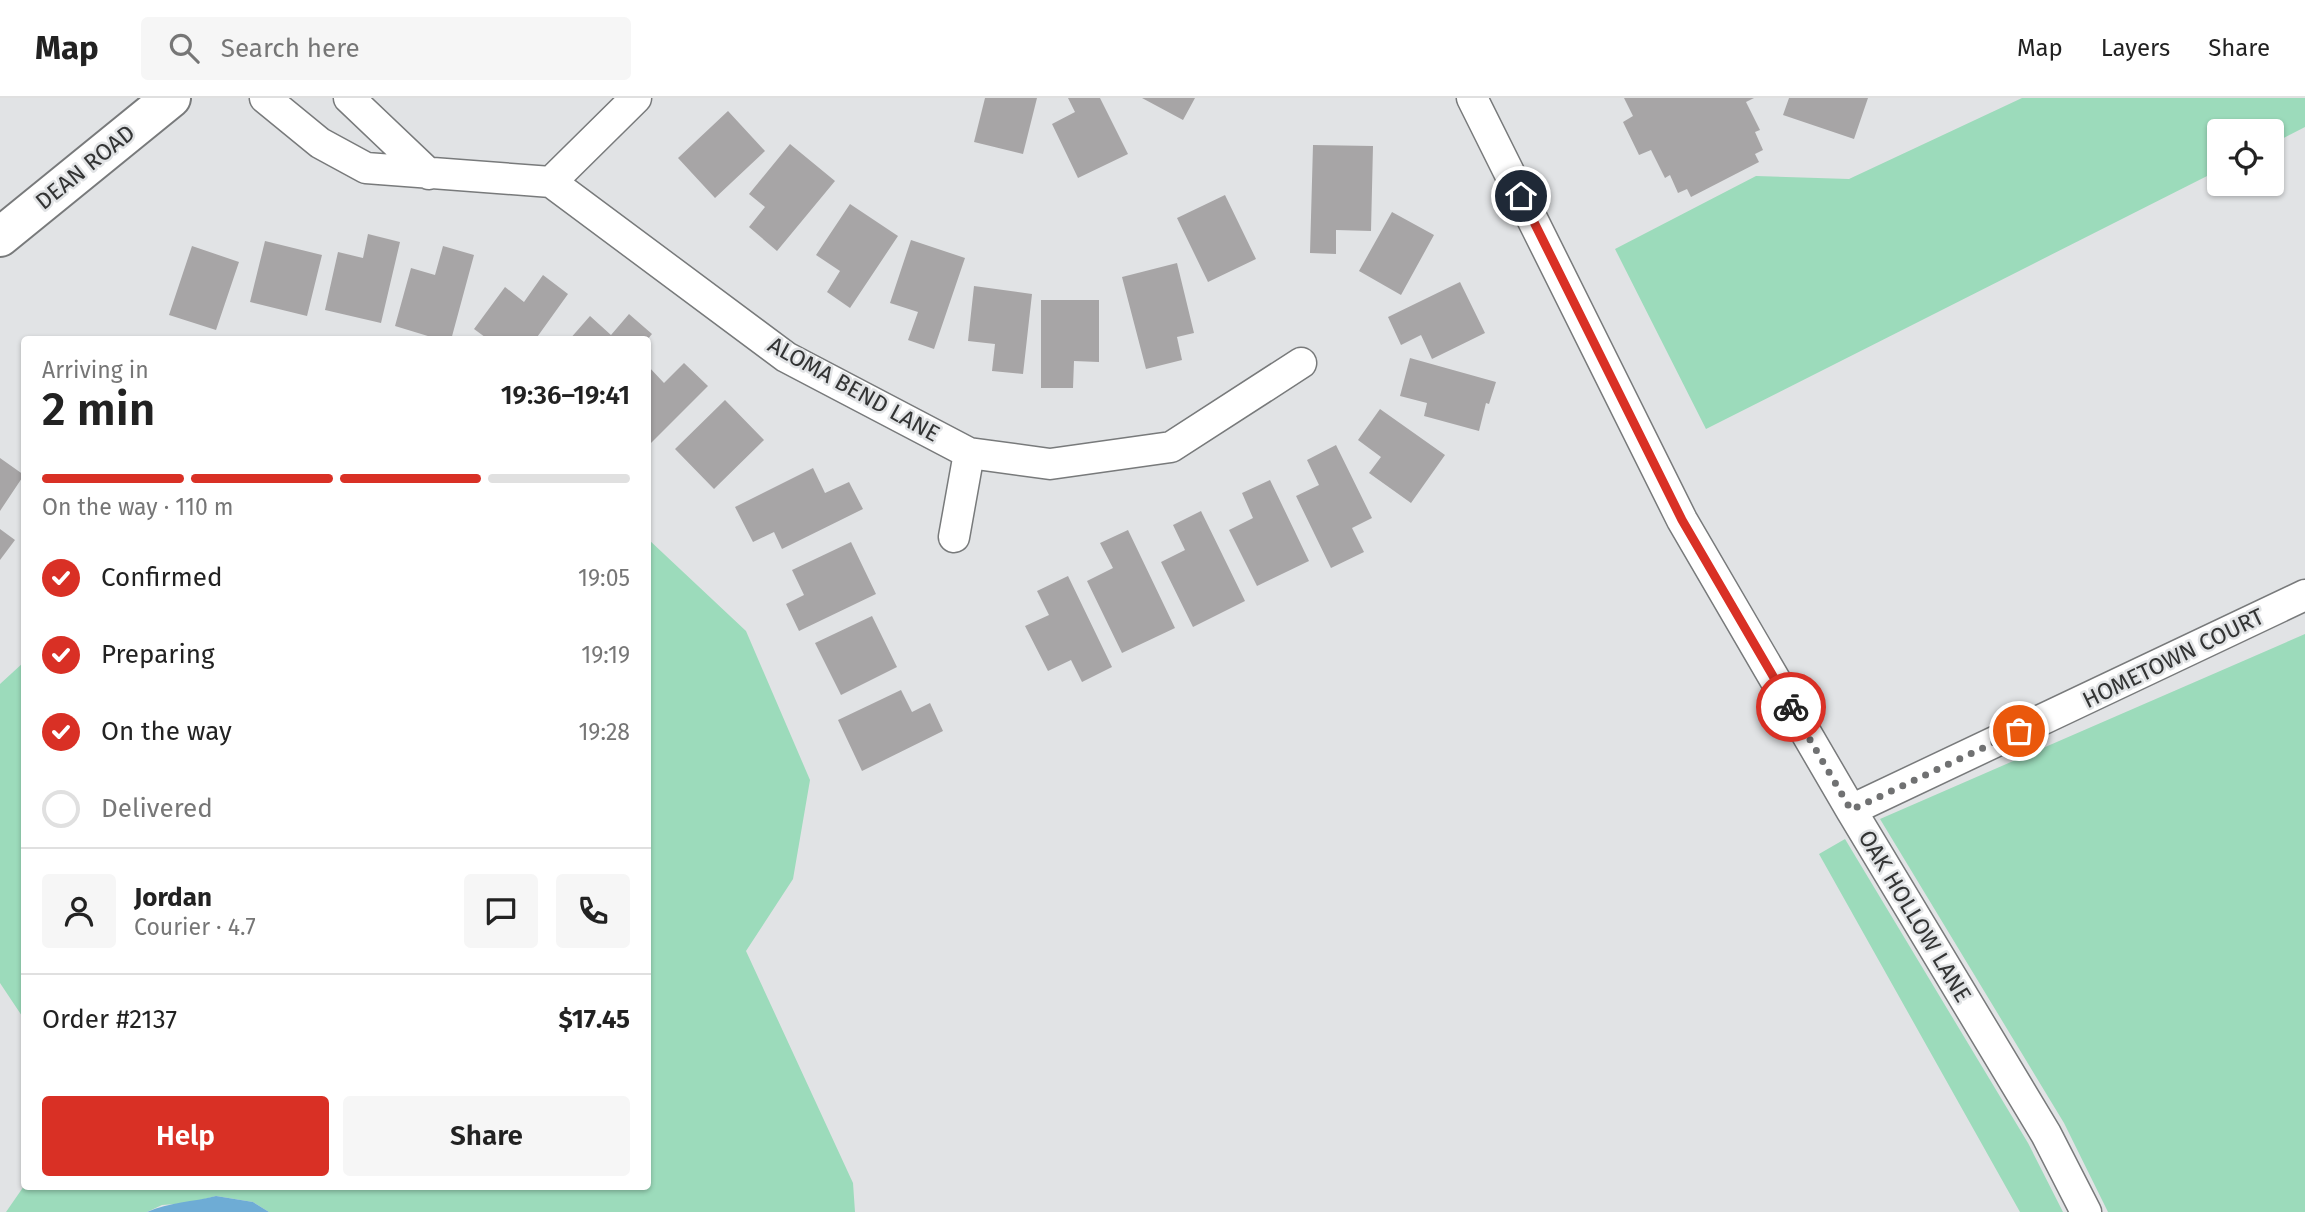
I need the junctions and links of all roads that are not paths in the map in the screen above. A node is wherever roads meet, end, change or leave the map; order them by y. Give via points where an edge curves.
1 (171, 98) edge
2 (265, 98) edge
3 (349, 98) edge
4 (636, 98) edge
5 (1472, 98) edge
6 (429, 174) junction
7 (551, 182) junction
8 (0, 237) edge
9 (1301, 363) dead end
10 (969, 453) junction
11 (954, 537) dead end
12 (2305, 595) edge
13 (1851, 810) junction
14 (2086, 1212) edge

1 - 8 main road, DEAN ROAD
2 - 6 street via 320,143 366,168
3 - 6 street
4 - 7 street
5 - 13 street, OAK HOLLOW LANE via 1682,520
6 - 7 street
7 - 10 street, ALOMA BEND LANE via 786,357
9 - 10 street, ALOMA BEND LANE via 1171,447 1050,464
10 - 11 street
12 - 13 street, HOMETOWN COURT
13 - 14 street, OAK HOLLOW LANE via 2046,1134

